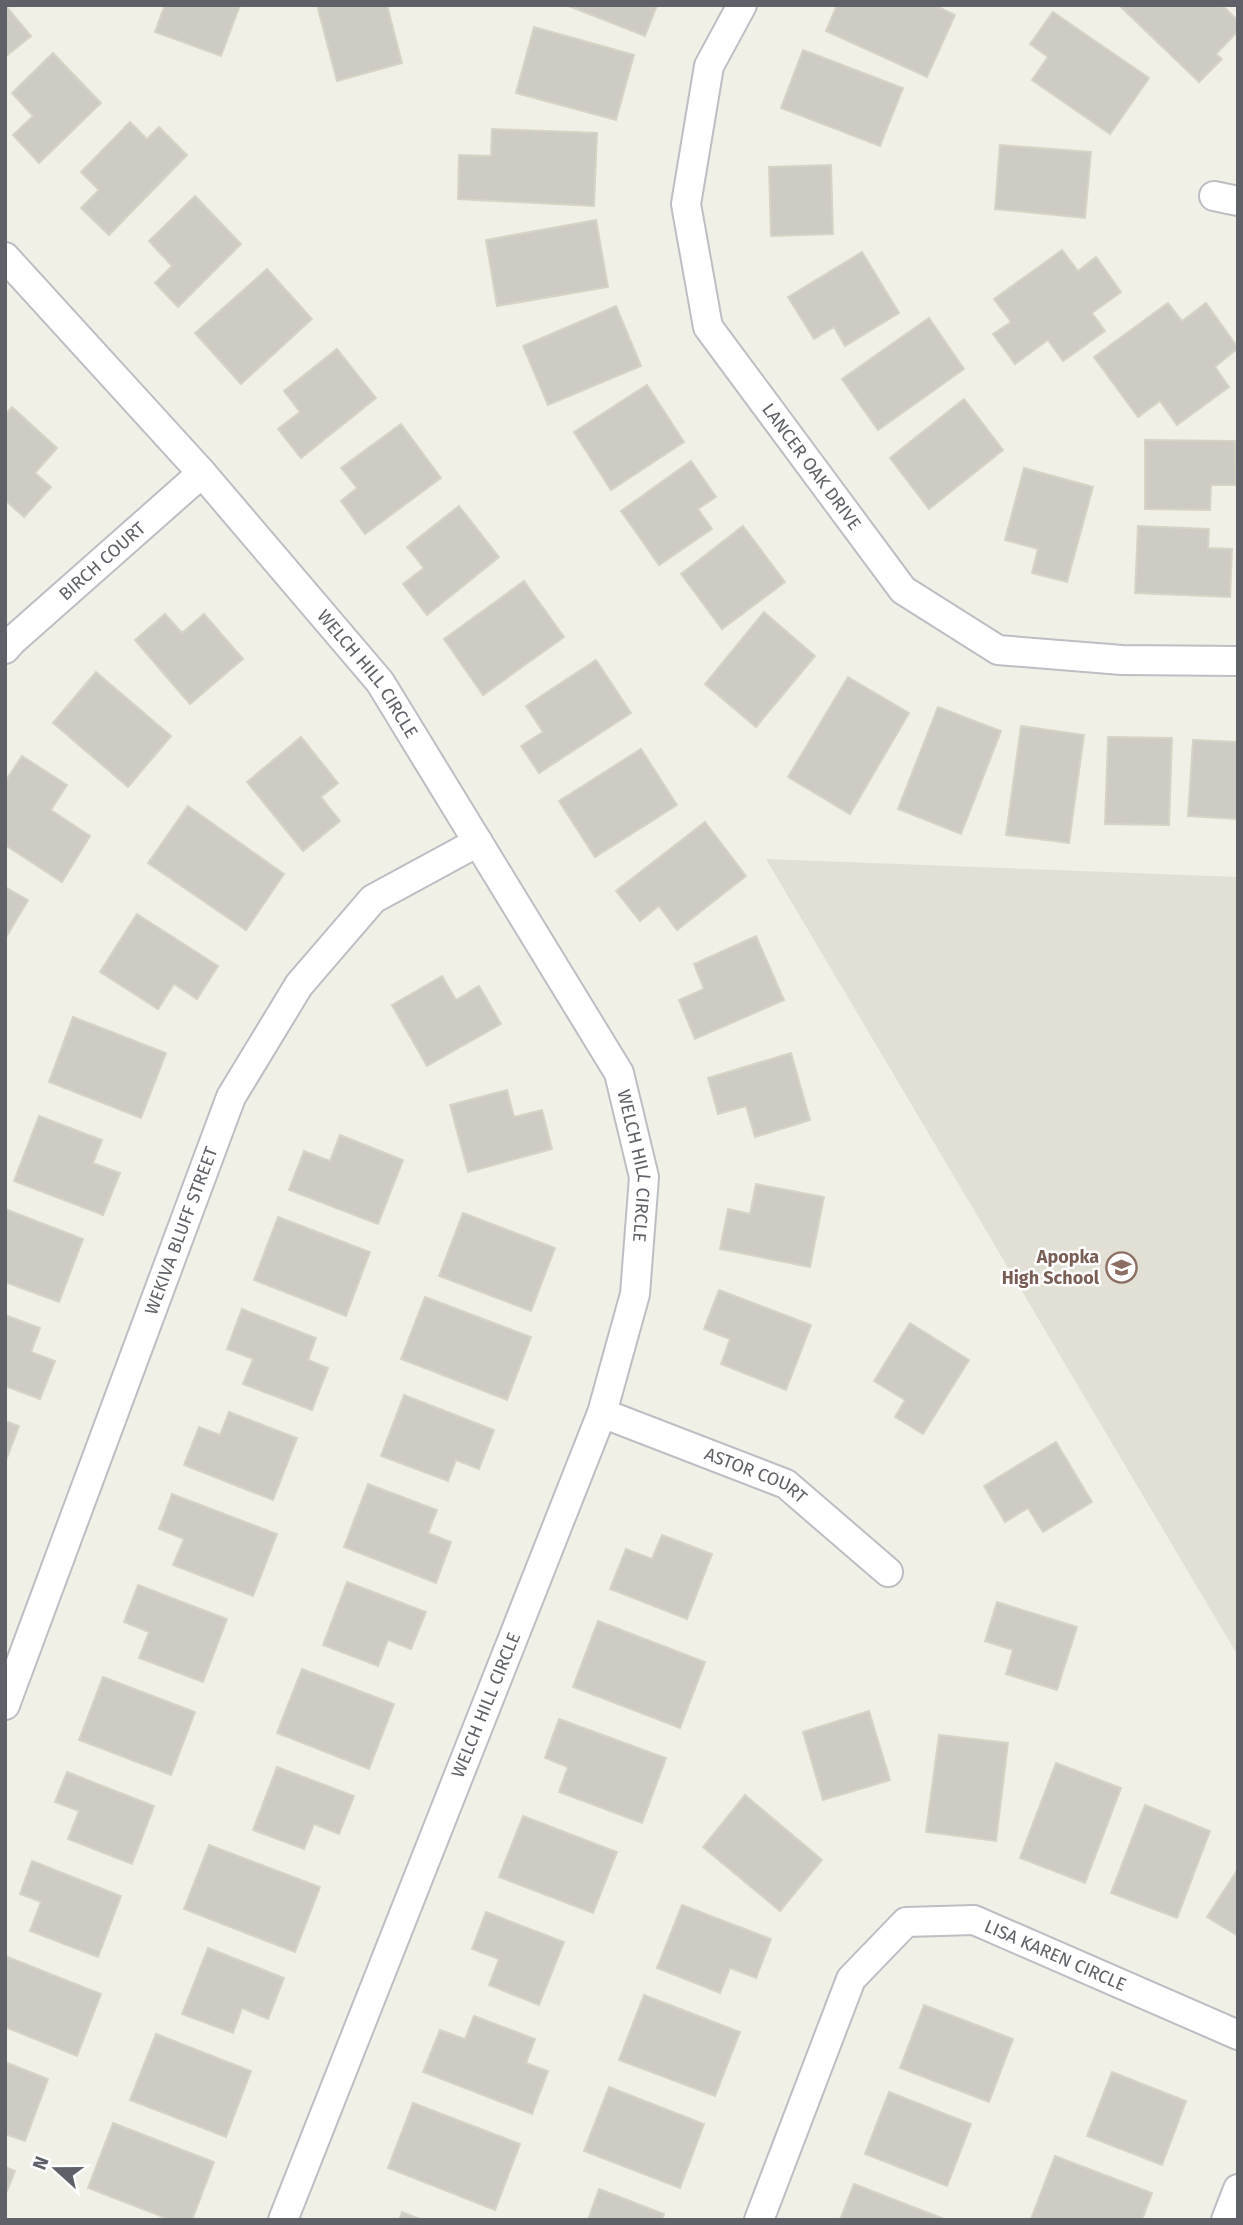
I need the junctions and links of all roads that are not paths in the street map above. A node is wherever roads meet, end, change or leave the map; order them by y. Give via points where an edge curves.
1 (742, 5) edge
2 (5, 257) edge
3 (202, 473) junction
4 (5, 649) edge
5 (1238, 661) edge
6 (478, 842) junction
7 (602, 1413) junction
8 (888, 1572) dead end
9 (5, 1705) edge
10 (1238, 2035) edge
11 (1238, 2189) edge
12 (283, 2220) edge
13 (759, 2220) edge
14 (1226, 2220) edge

1 - 5 street, LANCER OAK DRIVE via 709,66 687,204 708,327 903,590 998,650 1122,660
2 - 3 street, WELCH HILL CIRCLE
3 - 4 street, BIRCH COURT
3 - 6 street, WELCH HILL CIRCLE via 380,682
6 - 7 street, WELCH HILL CIRCLE via 619,1073 644,1177 635,1294
6 - 9 street, WEKIVA BLUFF STREET via 373,900 299,985 231,1097
7 - 8 street, ASTOR COURT via 786,1483
7 - 12 street, WELCH HILL CIRCLE
10 - 13 street, LISA KAREN CIRCLE via 974,1920 906,1922 851,1979
11 - 14 street

